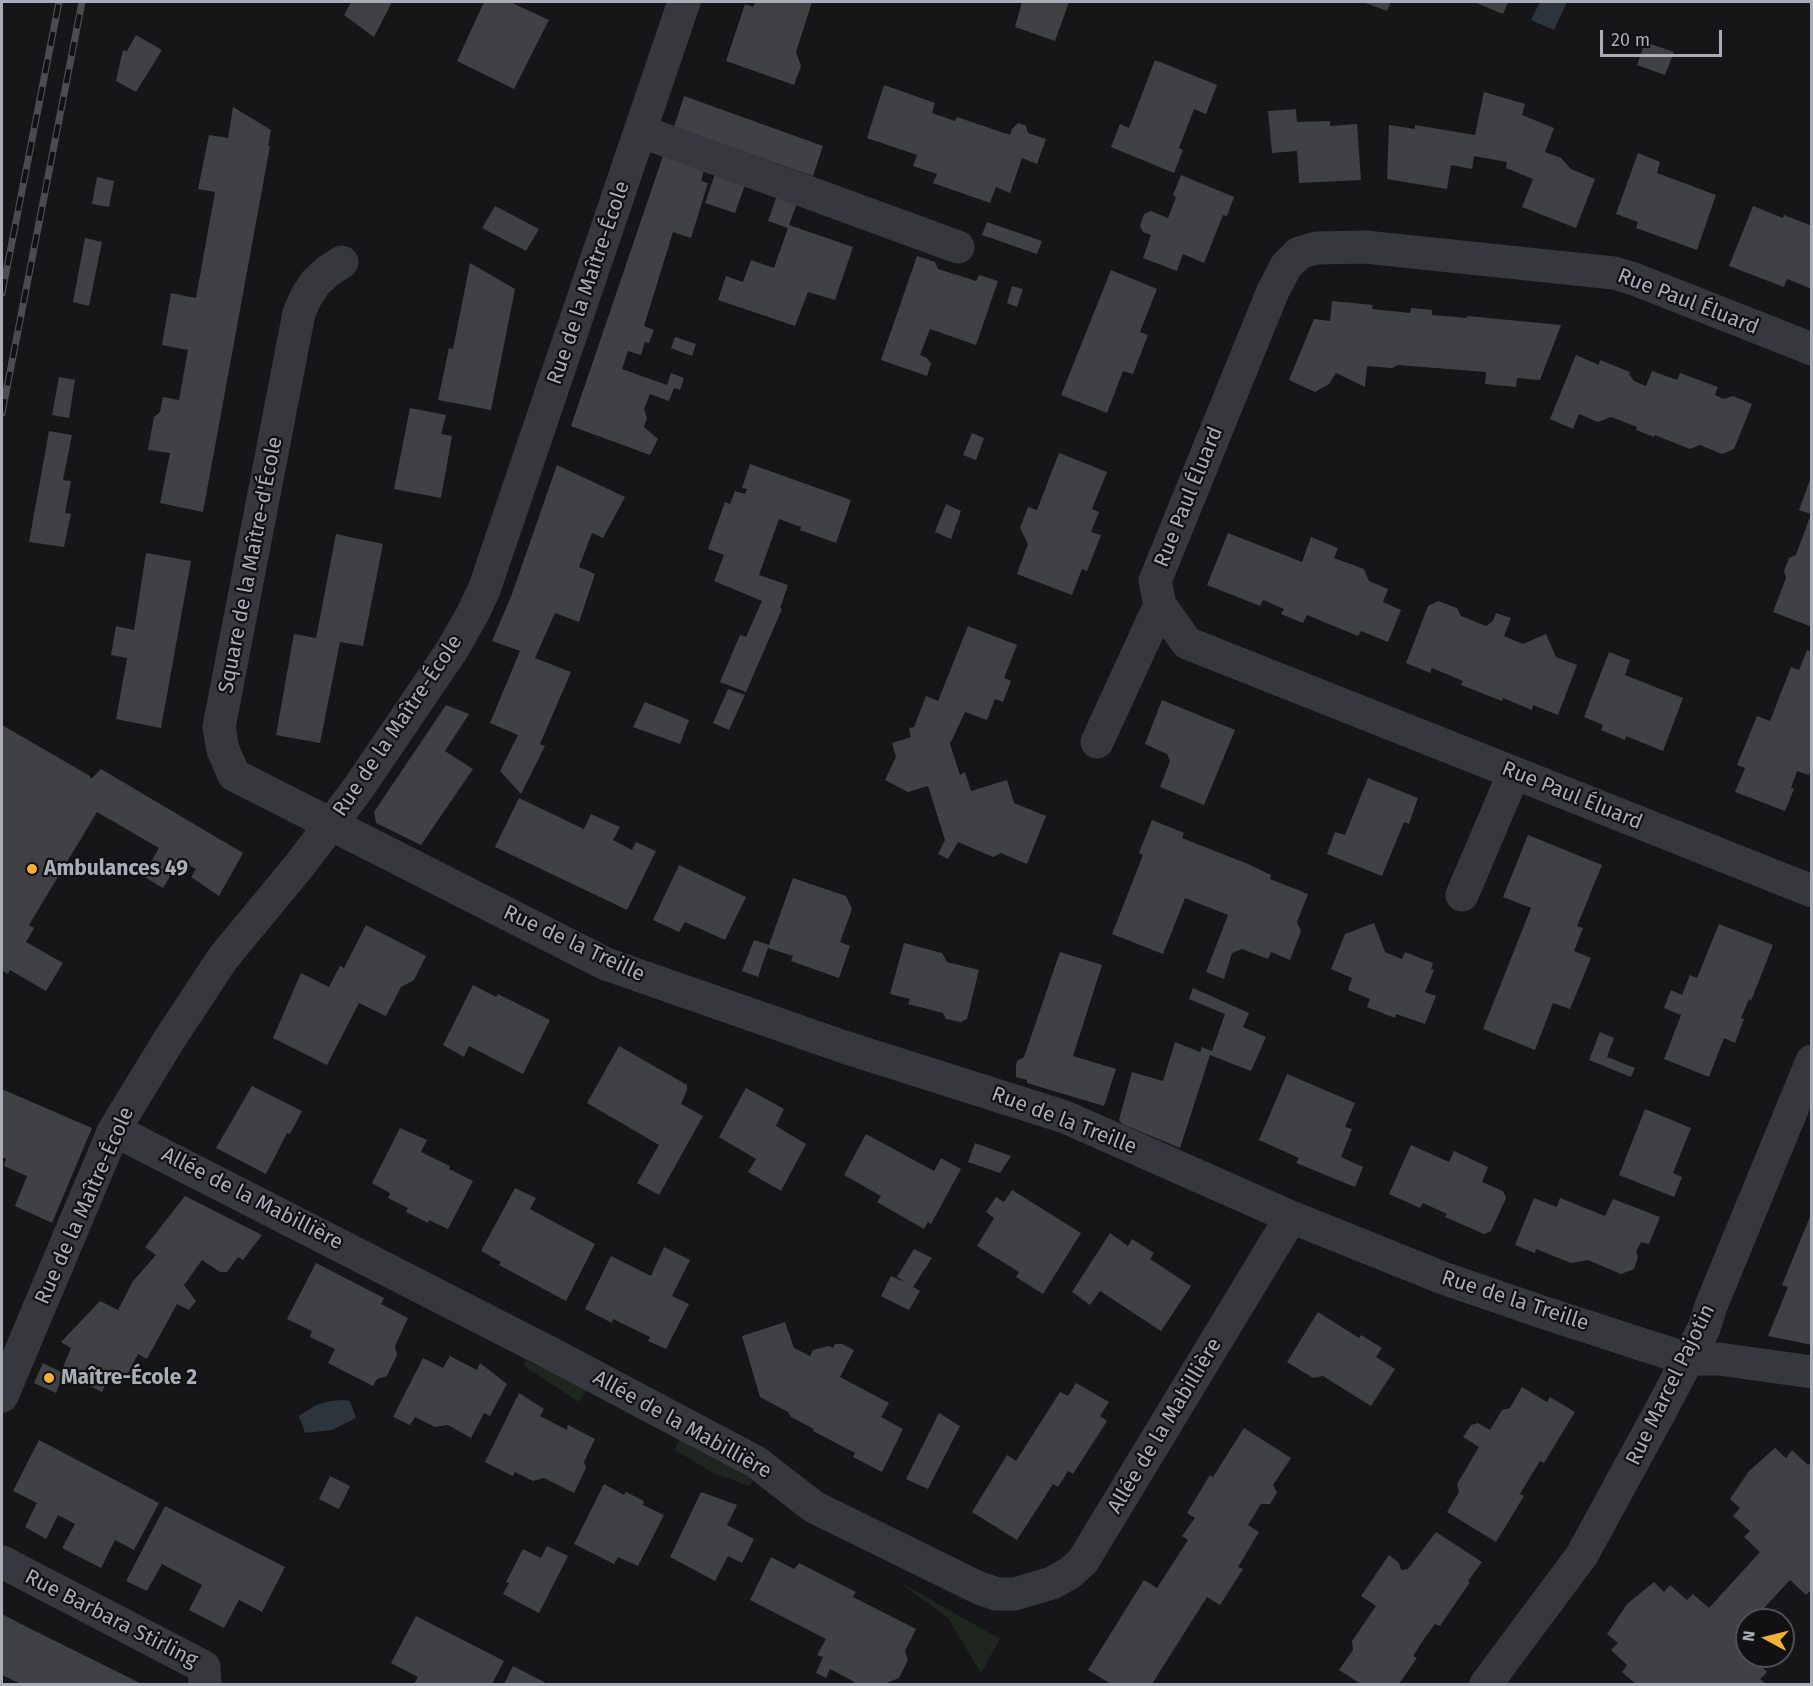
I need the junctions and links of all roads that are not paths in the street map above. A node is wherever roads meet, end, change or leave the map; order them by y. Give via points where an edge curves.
1 (684, 2) edge
2 (640, 131) junction
3 (958, 247) dead end
4 (342, 262) dead end
5 (1812, 349) edge
6 (1160, 604) junction
7 (1097, 742) dead end
8 (1514, 773) junction
9 (331, 824) junction
10 (1812, 891) edge
11 (1462, 896) dead end
12 (1812, 1061) edge
13 (114, 1130) junction
14 (1291, 1217) junction
15 (1687, 1359) junction
16 (1812, 1372) edge
17 (2, 1396) edge
18 (2, 1562) edge
19 (205, 1684) edge
20 (1486, 1684) edge

1 - 2 street, Rue de la Maître-École
2 - 3 street
2 - 9 street, Rue de la Maître-École via 484,590 452,650
4 - 9 street, Square de la Maître-d'École via 316,282 299,314 219,727 223,750 234,775
5 - 6 street, Rue Paul Éluard via 1614,273 1365,247 1316,248 1299,253 1286,266 1273,291 1155,581
6 - 7 street
6 - 8 street, Rue Paul Éluard via 1187,644
8 - 10 street, Rue Paul Éluard
8 - 11 street
9 - 13 street, Rue de la Maître-École via 223,958
9 - 14 street, Rue de la Treille via 606,964 844,1047 1065,1117
12 - 15 street, Rue Marcel Pajotin via 1704,1328
13 - 14 street, Allée de la Mabillière via 756,1462 814,1507 997,1594 1015,1594 1052,1583 1083,1561
13 - 17 street, Rue de la Maître-École
14 - 15 street, Rue de la Treille via 1443,1278
15 - 16 street, Rue de la Treille via 1719,1359
15 - 20 street, Rue Marcel Pajotin via 1582,1555
18 - 19 street, Rue Barbara Stirling via 204,1667

